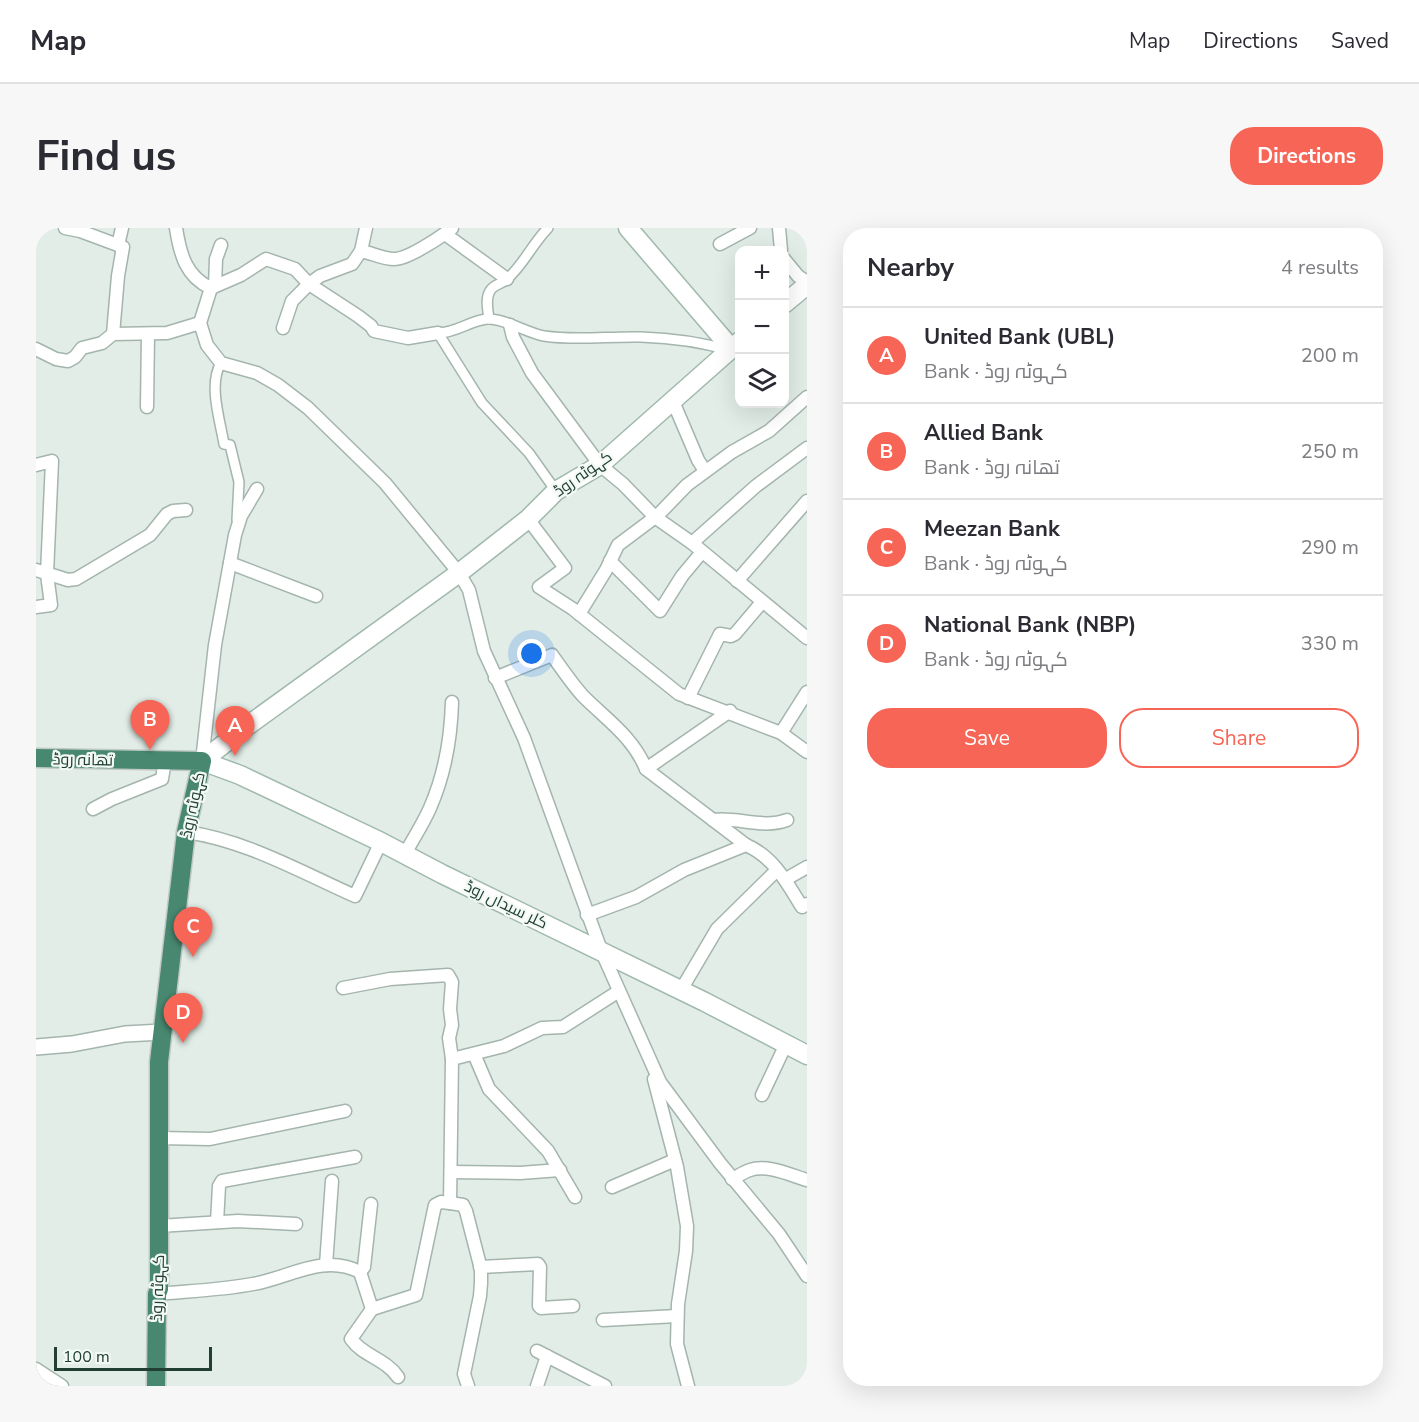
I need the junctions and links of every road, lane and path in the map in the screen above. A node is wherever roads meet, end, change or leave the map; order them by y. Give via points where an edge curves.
1 (68, 228) edge
2 (122, 228) edge
3 (176, 228) edge
4 (366, 228) edge
5 (548, 228) edge
6 (628, 228) edge
7 (750, 228) edge
8 (779, 228) edge
9 (448, 231) edge
10 (720, 244) dead end
11 (118, 245) junction
12 (221, 245) dead end
13 (781, 246) edge
14 (362, 251) junction
15 (789, 264) edge
16 (507, 279) junction
17 (309, 284) junction
18 (807, 284) edge
19 (213, 287) junction
20 (789, 300) edge
21 (489, 319) junction
22 (200, 323) junction
23 (510, 325) junction
24 (283, 328) dead end
25 (438, 333) junction
26 (113, 334) junction
27 (148, 334) junction
28 (733, 346) edge
29 (36, 349) edge
30 (222, 363) junction
31 (807, 397) edge
32 (672, 399) junction
33 (147, 407) dead end
34 (807, 448) edge
35 (36, 465) edge
36 (600, 465) junction
37 (705, 471) junction
38 (257, 489) dead end
39 (556, 491) junction
40 (807, 501) edge
41 (186, 510) dead end
42 (654, 518) junction
43 (528, 519) junction
44 (235, 535) junction
45 (692, 543) junction
46 (702, 552) junction
47 (610, 561) junction
48 (230, 563) junction
49 (42, 572) edge
50 (459, 573) junction
51 (737, 581) junction
52 (316, 596) dead end
53 (762, 602) junction
54 (36, 608) edge
55 (579, 614) junction
56 (807, 638) edge
57 (495, 678) junction
58 (807, 693) edge
59 (688, 698) junction
60 (452, 702) dead end
61 (730, 711) junction
62 (781, 733) junction
63 (807, 752) edge
64 (36, 758) edge
65 (165, 760) junction
66 (202, 761) junction
67 (646, 769) junction
68 (93, 809) dead end
69 (713, 820) junction
70 (787, 820) dead end
71 (186, 832) junction
72 (381, 842) junction
73 (747, 845) junction
74 (405, 854) junction
75 (807, 867) edge
76 (782, 874) junction
77 (805, 908) edge
78 (587, 915) junction
79 (601, 950) junction
80 (343, 988) dead end
81 (681, 990) junction
82 (619, 991) junction
83 (162, 1032) junction
84 (786, 1044) junction
85 (36, 1047) edge
86 (474, 1054) junction
87 (807, 1055) edge
88 (452, 1059) junction
89 (650, 1060) junction
90 (762, 1095) dead end
91 (345, 1111) dead end
92 (159, 1138) junction
93 (355, 1157) dead end
94 (675, 1160) junction
95 (560, 1170) junction
96 (451, 1172) junction
97 (732, 1179) junction
98 (807, 1180) edge
99 (332, 1181) dead end
100 (612, 1187) dead end
101 (575, 1197) dead end
102 (450, 1203) junction
103 (371, 1204) dead end
104 (217, 1222) junction
105 (296, 1224) dead end
106 (159, 1226) junction
107 (326, 1266) junction
108 (480, 1266) junction
109 (360, 1272) junction
110 (807, 1276) edge
111 (157, 1294) junction
112 (573, 1306) dead end
113 (372, 1309) junction
114 (677, 1316) junction
115 (603, 1320) dead end
116 (36, 1369) edge
117 (398, 1377) dead end
118 (62, 1386) edge
119 (156, 1386) edge
120 (468, 1386) edge
121 (537, 1386) edge
122 (605, 1386) edge
123 (688, 1386) edge

1 - 11 street
2 - 11 street
3 - 19 street via 190,273 200,283
4 - 14 street
5 - 16 street
6 - 28 main road
7 - 10 street
8 - 13 street
9 - 14 street via 401,258
9 - 16 street
11 - 26 street via 123,247
12 - 19 street
14 - 17 street via 352,264
15 - 18 street
16 - 21 street via 489,292
17 - 19 street via 295,269 266,259
17 - 24 street via 292,301
17 - 25 street via 374,331 408,338
18 - 20 main road
19 - 22 street
21 - 23 street
21 - 25 street via 450,333
22 - 27 street
22 - 30 street via 207,345
23 - 28 street via 544,336 641,337
23 - 36 street via 532,373
25 - 39 street via 482,402 534,459
26 - 27 street
26 - 29 street via 102,343 82,348 68,361
27 - 33 street
28 - 32 main road, کہوٹہ روڈ
30 - 44 street via 216,371 216,390 224,444 230,445 238,482
30 - 50 street via 257,373 308,408 385,483
31 - 37 street via 769,430
32 - 36 main road, کہوٹہ روڈ
32 - 37 street
34 - 45 street via 756,486
35 - 49 street via 52,461
36 - 39 main road, کہوٹہ روڈ
36 - 42 street
37 - 42 street
38 - 44 street
39 - 43 main road, کہوٹہ روڈ
40 - 51 street
41 - 49 street via 167,514 150,535 76,579
42 - 45 street
42 - 47 street via 618,545
43 - 50 main road, کہوٹہ روڈ
43 - 55 street via 565,568 539,587
44 - 48 street
45 - 46 street
46 - 47 street via 660,611
46 - 51 street
47 - 55 street
48 - 52 street
48 - 66 street via 214,645
49 - 54 street via 51,605
50 - 57 street via 469,590
50 - 66 main road, کہوٹہ روڈ
51 - 53 street
53 - 56 street
53 - 59 street via 735,634 720,634
55 - 59 street
57 - 67 street via 552,656 582,694 627,736
57 - 78 street via 524,738
58 - 62 street
59 - 61 street
60 - 74 street via 451,732 436,789
61 - 62 street
61 - 67 street
62 - 63 street
64 - 65 highway, تھانہ روڈ
65 - 66 highway, تھانہ روڈ
65 - 68 street via 162,779
66 - 71 highway, کہوٹہ روڈ
66 - 72 main road, کلر سیداں روڈ
67 - 69 street
69 - 70 street via 728,818 769,825
69 - 73 street
71 - 72 street via 280,861 354,896
71 - 83 highway, کہوٹہ روڈ
72 - 74 main road, کلر سیداں روڈ
73 - 76 street
73 - 78 street via 684,870 636,897
74 - 79 main road, کلر سیداں روڈ
75 - 76 street
76 - 77 street
76 - 81 street via 717,929
78 - 79 street
79 - 81 main road, کلر سیداں روڈ
79 - 82 street
80 - 88 street via 390,979 448,975 452,982 452,1025 448,1038
81 - 84 main road, کلر سیداں روڈ
82 - 86 street via 563,1027 542,1028 504,1046
82 - 89 street
83 - 85 street
83 - 92 highway, کہوٹہ روڈ
84 - 87 main road, کلر سیداں روڈ
84 - 90 street
86 - 88 street
86 - 95 street via 489,1089 530,1130
88 - 96 street
89 - 94 street
89 - 97 street via 660,1082
91 - 92 street via 210,1139
92 - 106 highway, کہوٹہ روڈ
93 - 104 street via 222,1181
94 - 100 street
94 - 114 street via 687,1226
95 - 96 street
95 - 101 street
96 - 102 street
97 - 98 street via 759,1168
97 - 110 street via 779,1234
99 - 107 street
102 - 108 street via 463,1205 466,1211
102 - 113 street via 435,1205 416,1295
103 - 109 street via 364,1267
104 - 105 street
104 - 106 street
106 - 111 highway, کہوٹہ روڈ
107 - 109 street via 340,1265
107 - 111 street via 307,1267 256,1284
108 - 112 street via 538,1264 539,1306
108 - 120 street via 480,1296 464,1374
109 - 113 street
111 - 119 highway, کہوٹہ روڈ
113 - 117 street via 351,1339
114 - 115 street
114 - 123 street via 676,1344
116 - 118 street
121 - 122 street via 542,1353

